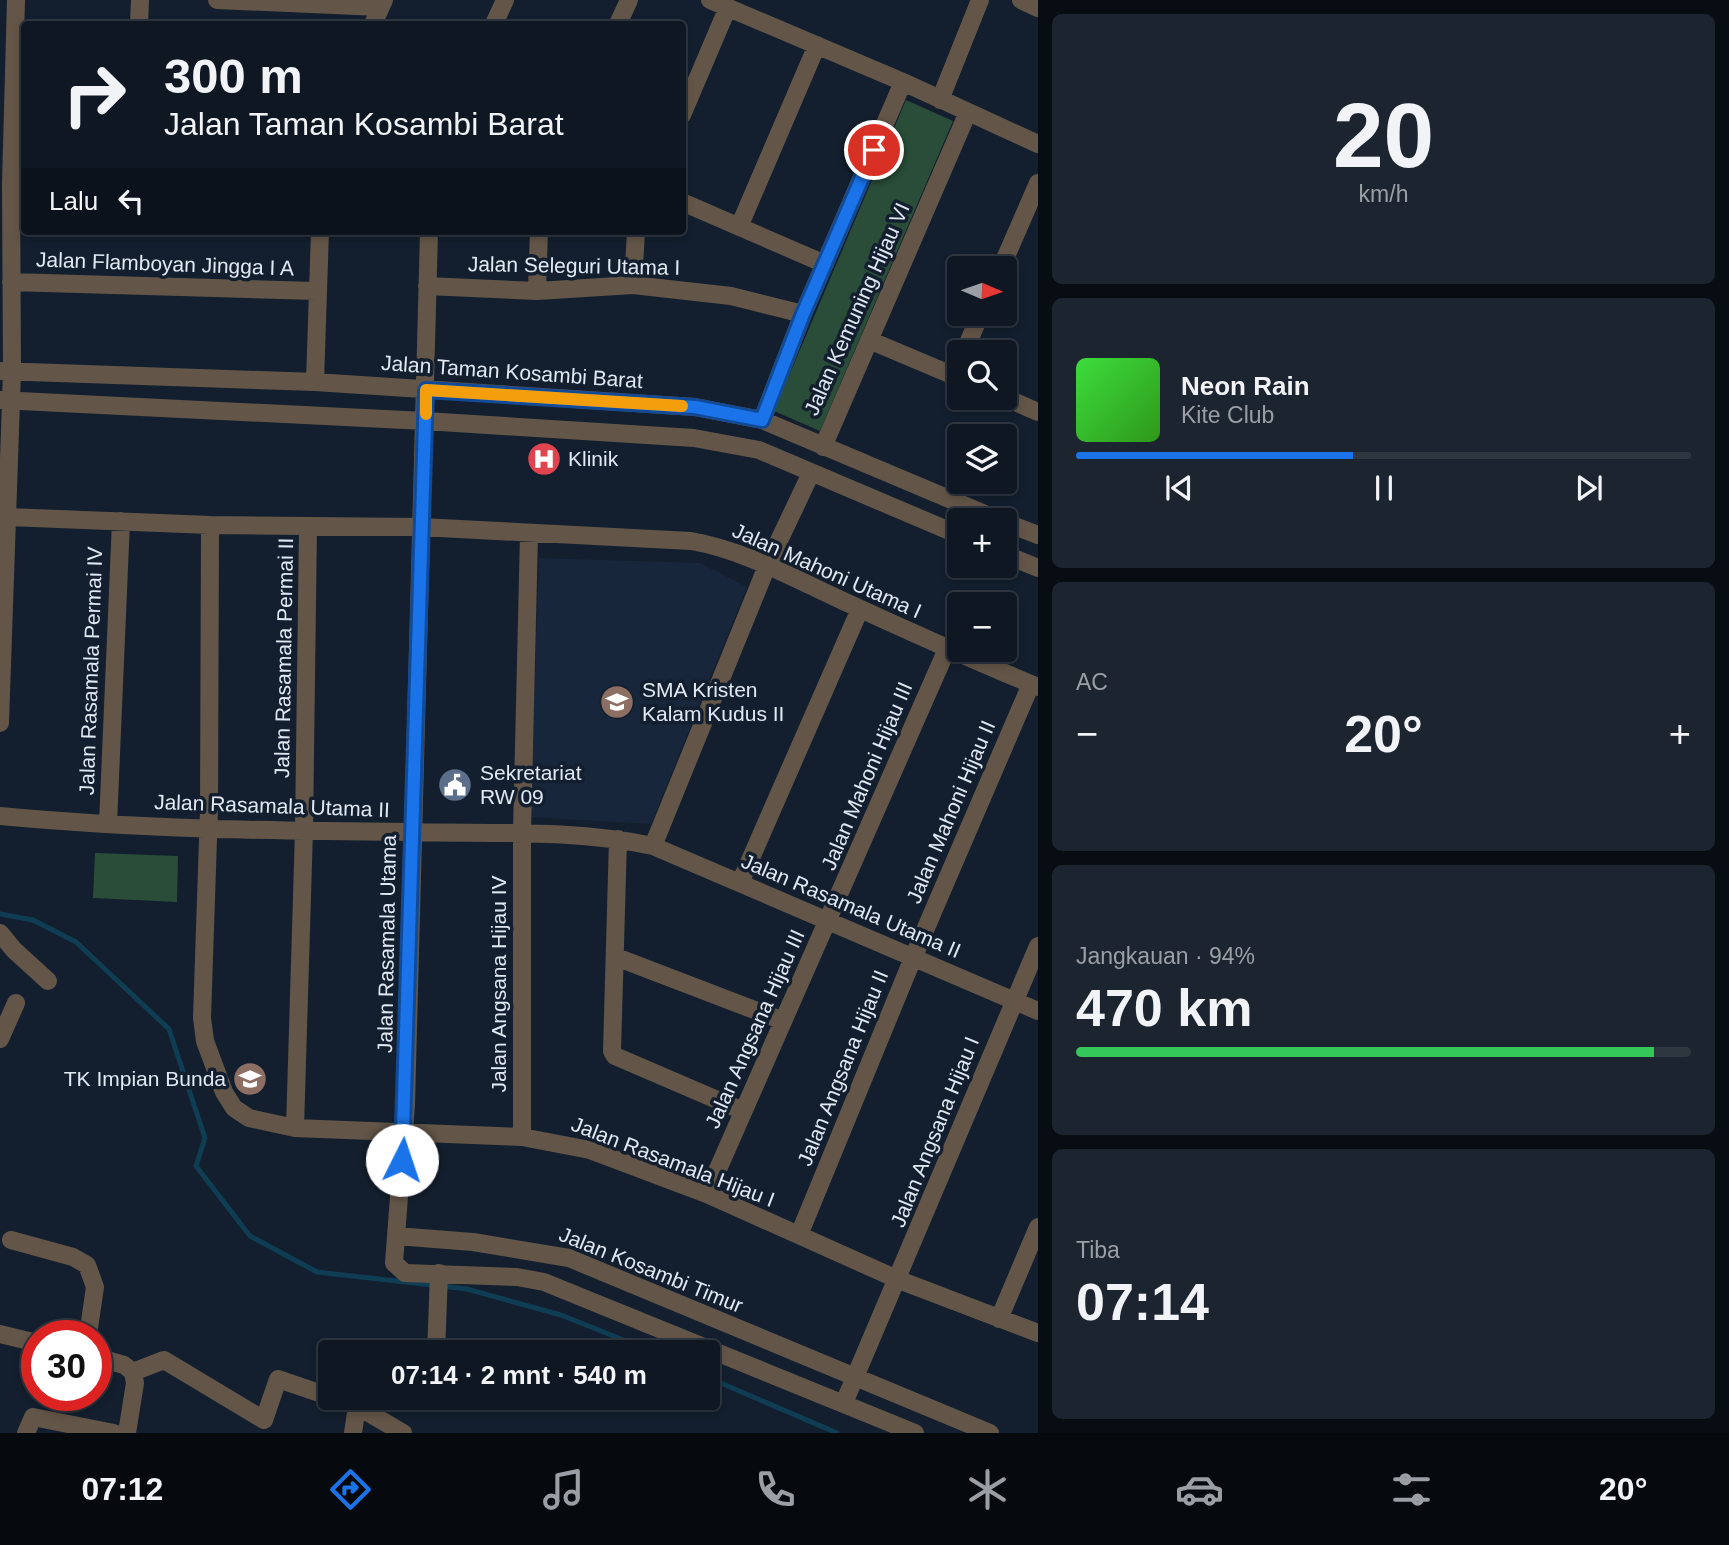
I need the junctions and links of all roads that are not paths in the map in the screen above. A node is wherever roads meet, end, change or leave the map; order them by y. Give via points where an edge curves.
1 (16, 0) edge
2 (141, 0) edge
3 (217, 0) edge
4 (505, 0) edge
5 (629, 0) edge
6 (710, 0) edge
7 (980, 0) edge
8 (1021, 0) edge
9 (382, 3) edge
10 (728, 8) junction
11 (1038, 8) edge
12 (139, 21) edge
13 (374, 21) edge
14 (495, 21) edge
15 (619, 21) edge
16 (817, 45) junction
17 (903, 82) junction
18 (940, 100) junction
19 (686, 106) edge
20 (968, 112) junction
21 (1038, 144) edge
22 (18, 183) edge
23 (1038, 183) edge
24 (686, 204) edge
25 (1030, 224) edge
26 (740, 227) junction
27 (320, 235) edge
28 (429, 235) edge
29 (539, 235) edge
30 (636, 235) edge
31 (1009, 256) edge
32 (825, 264) junction
33 (12, 282) junction
34 (633, 285) junction
35 (427, 286) junction
36 (317, 291) junction
37 (537, 291) junction
38 (803, 314) junction
39 (869, 340) junction
40 (947, 369) edge
41 (12, 372) edge
42 (314, 382) junction
43 (426, 392) junction
44 (8, 400) edge
45 (1017, 403) edge
46 (1038, 412) edge
47 (426, 418) junction
48 (762, 420) junction
49 (823, 447) junction
50 (811, 473) junction
51 (970, 508) edge
52 (8, 517) junction
53 (121, 521) junction
54 (210, 525) junction
55 (308, 526) junction
56 (421, 527) junction
57 (1017, 527) edge
58 (947, 530) edge
59 (530, 534) junction
60 (1038, 536) edge
61 (1017, 559) edge
62 (767, 566) junction
63 (1038, 568) edge
64 (860, 609) junction
65 (947, 649) joint
66 (979, 662) edge
67 (1035, 685) edge
68 (0, 723) edge
69 (0, 816) edge
70 (107, 824) junction
71 (208, 827) junction
72 (304, 830) junction
73 (413, 832) junction
74 (522, 832) junction
75 (618, 839) junction
76 (653, 846) junction
77 (740, 883) junction
78 (829, 921) junction
79 (0, 933) edge
80 (1038, 946) edge
81 (616, 957) junction
82 (913, 958) junction
83 (48, 981) dead end
84 (1014, 1002) junction
85 (16, 1003) dead end
86 (1038, 1011) edge
87 (783, 1021) junction
88 (0, 1039) edge
89 (743, 1111) junction
90 (295, 1128) junction
91 (405, 1134) junction
92 (522, 1137) junction
93 (707, 1195) junction
94 (1038, 1227) edge
95 (396, 1236) junction
96 (799, 1236) junction
97 (11, 1240) dead end
98 (618, 1278) junction
99 (899, 1280) junction
100 (439, 1281) junction
101 (605, 1306) junction
102 (999, 1319) junction
103 (90, 1320) edge
104 (0, 1334) edge
105 (1038, 1334) edge
106 (21, 1339) edge
107 (437, 1340) edge
108 (112, 1362) edge
109 (133, 1371) junction
110 (855, 1379) junction
111 (318, 1393) edge
112 (844, 1403) junction
113 (356, 1410) edge
114 (364, 1410) edge
115 (268, 1426) edge
116 (26, 1433) edge
117 (114, 1433) edge
118 (127, 1433) edge
119 (353, 1433) edge
120 (403, 1433) edge
121 (915, 1433) edge
122 (990, 1433) edge

1 - 22 street
2 - 12 street
3 - 9 street
4 - 14 street
5 - 15 street
6 - 10 street
7 - 18 street
8 - 11 street
9 - 13 street
10 - 16 street
10 - 19 street
16 - 17 street
16 - 26 street
17 - 18 street
17 - 32 street
18 - 20 street
20 - 21 street
20 - 39 street, Jalan Kemuning Hijau VI
22 - 33 street
23 - 25 street
24 - 26 street
25 - 31 street
26 - 32 street
27 - 36 street
28 - 35 street, Jalan Rasamala Utama
29 - 37 street
30 - 34 street
32 - 38 street
33 - 36 street, Jalan Flamboyan Jingga I A
33 - 41 street
34 - 37 street, Jalan Seleguri Utama I
34 - 38 street, Jalan Seleguri Utama I via 731,296
35 - 37 street, Jalan Seleguri Utama I
35 - 43 street, Jalan Rasamala Utama
36 - 42 street
38 - 48 street
39 - 40 street
39 - 49 street, Jalan Kemuning Hijau VI
41 - 42 street, Jalan Taman Kosambi Barat
41 - 44 street
42 - 43 street, Jalan Taman Kosambi Barat
43 - 47 street, Jalan Rasamala Utama
43 - 48 street, Jalan Taman Kosambi Barat via 695,407
44 - 47 street
44 - 52 street
45 - 46 street
47 - 50 street via 694,438 759,450
47 - 56 street, Jalan Rasamala Utama
48 - 49 street, Jalan Taman Kosambi Barat
49 - 51 street, Jalan Taman Kosambi Barat
50 - 58 street
50 - 62 street
52 - 53 street
52 - 68 street
53 - 54 street
53 - 70 street, Jalan Rasamala Permai IV
54 - 55 street
54 - 71 street
55 - 56 street
55 - 72 street, Jalan Rasamala Permai II
56 - 59 street, Jalan Mahoni Utama I
56 - 73 street, Jalan Rasamala Utama
57 - 60 street
59 - 62 street, Jalan Mahoni Utama I via 691,541
59 - 74 street, Jalan Angsana Hijau IV
61 - 63 street
62 - 64 street, Jalan Mahoni Utama I
62 - 76 street
64 - 65 street, Jalan Mahoni Utama I
64 - 77 street
65 - 78 street, Jalan Mahoni Hijau III
66 - 67 street, Jalan Mahoni Utama I
67 - 82 street, Jalan Mahoni Hijau II
69 - 70 street, Jalan Rasamala Utama II
70 - 71 street, Jalan Rasamala Utama II
71 - 72 street, Jalan Rasamala Utama II
71 - 90 street, Jalan Rasamala Hijau I via 201,1018 205,1041 234,1108 249,1118
72 - 73 street, Jalan Rasamala Utama II
72 - 90 street, Jalan Rasamala Permai II
73 - 74 street, Jalan Rasamala Utama II
73 - 91 street, Jalan Rasamala Utama
74 - 75 street, Jalan Rasamala Utama II
74 - 92 street, Jalan Angsana Hijau IV
75 - 76 street, Jalan Rasamala Utama II
75 - 81 street
76 - 77 street, Jalan Rasamala Utama II
77 - 78 street, Jalan Rasamala Utama II
78 - 82 street, Jalan Rasamala Utama II
78 - 87 street, Jalan Angsana Hijau III
79 - 83 street
80 - 84 street, Jalan Angsana Hijau I
81 - 87 street
81 - 89 street via 615,1056
82 - 84 street, Jalan Rasamala Utama II
82 - 96 street, Jalan Angsana Hijau II
84 - 86 street, Jalan Rasamala Utama II
84 - 99 street, Jalan Angsana Hijau I
85 - 88 street
87 - 89 street, Jalan Angsana Hijau III
89 - 93 street, Jalan Angsana Hijau III
90 - 91 street, Jalan Rasamala Hijau I
91 - 92 street, Jalan Rasamala Hijau I
91 - 95 street, Jalan Rasamala Utama
92 - 93 street, Jalan Rasamala Hijau I via 590,1150
93 - 96 street, Jalan Rasamala Hijau I
94 - 102 street
95 - 98 street, Jalan Kosambi Timur via 542,1251
95 - 100 street via 394,1263 399,1270
96 - 99 street, Jalan Rasamala Hijau I
97 - 103 street via 87,1265 95,1287
98 - 101 street
98 - 110 street, Jalan Kosambi Timur
99 - 102 street, Jalan Rasamala Hijau I
99 - 110 street, Jalan Angsana Hijau I
100 - 101 street via 538,1280
100 - 107 street
101 - 112 street
102 - 105 street, Jalan Rasamala Hijau I
104 - 106 street
108 - 109 street
109 - 115 street via 164,1360
109 - 118 street
110 - 112 street
110 - 122 street, Jalan Kosambi Timur
111 - 115 street via 278,1379
112 - 121 street
113 - 119 street
114 - 120 street
116 - 117 street via 33,1417

